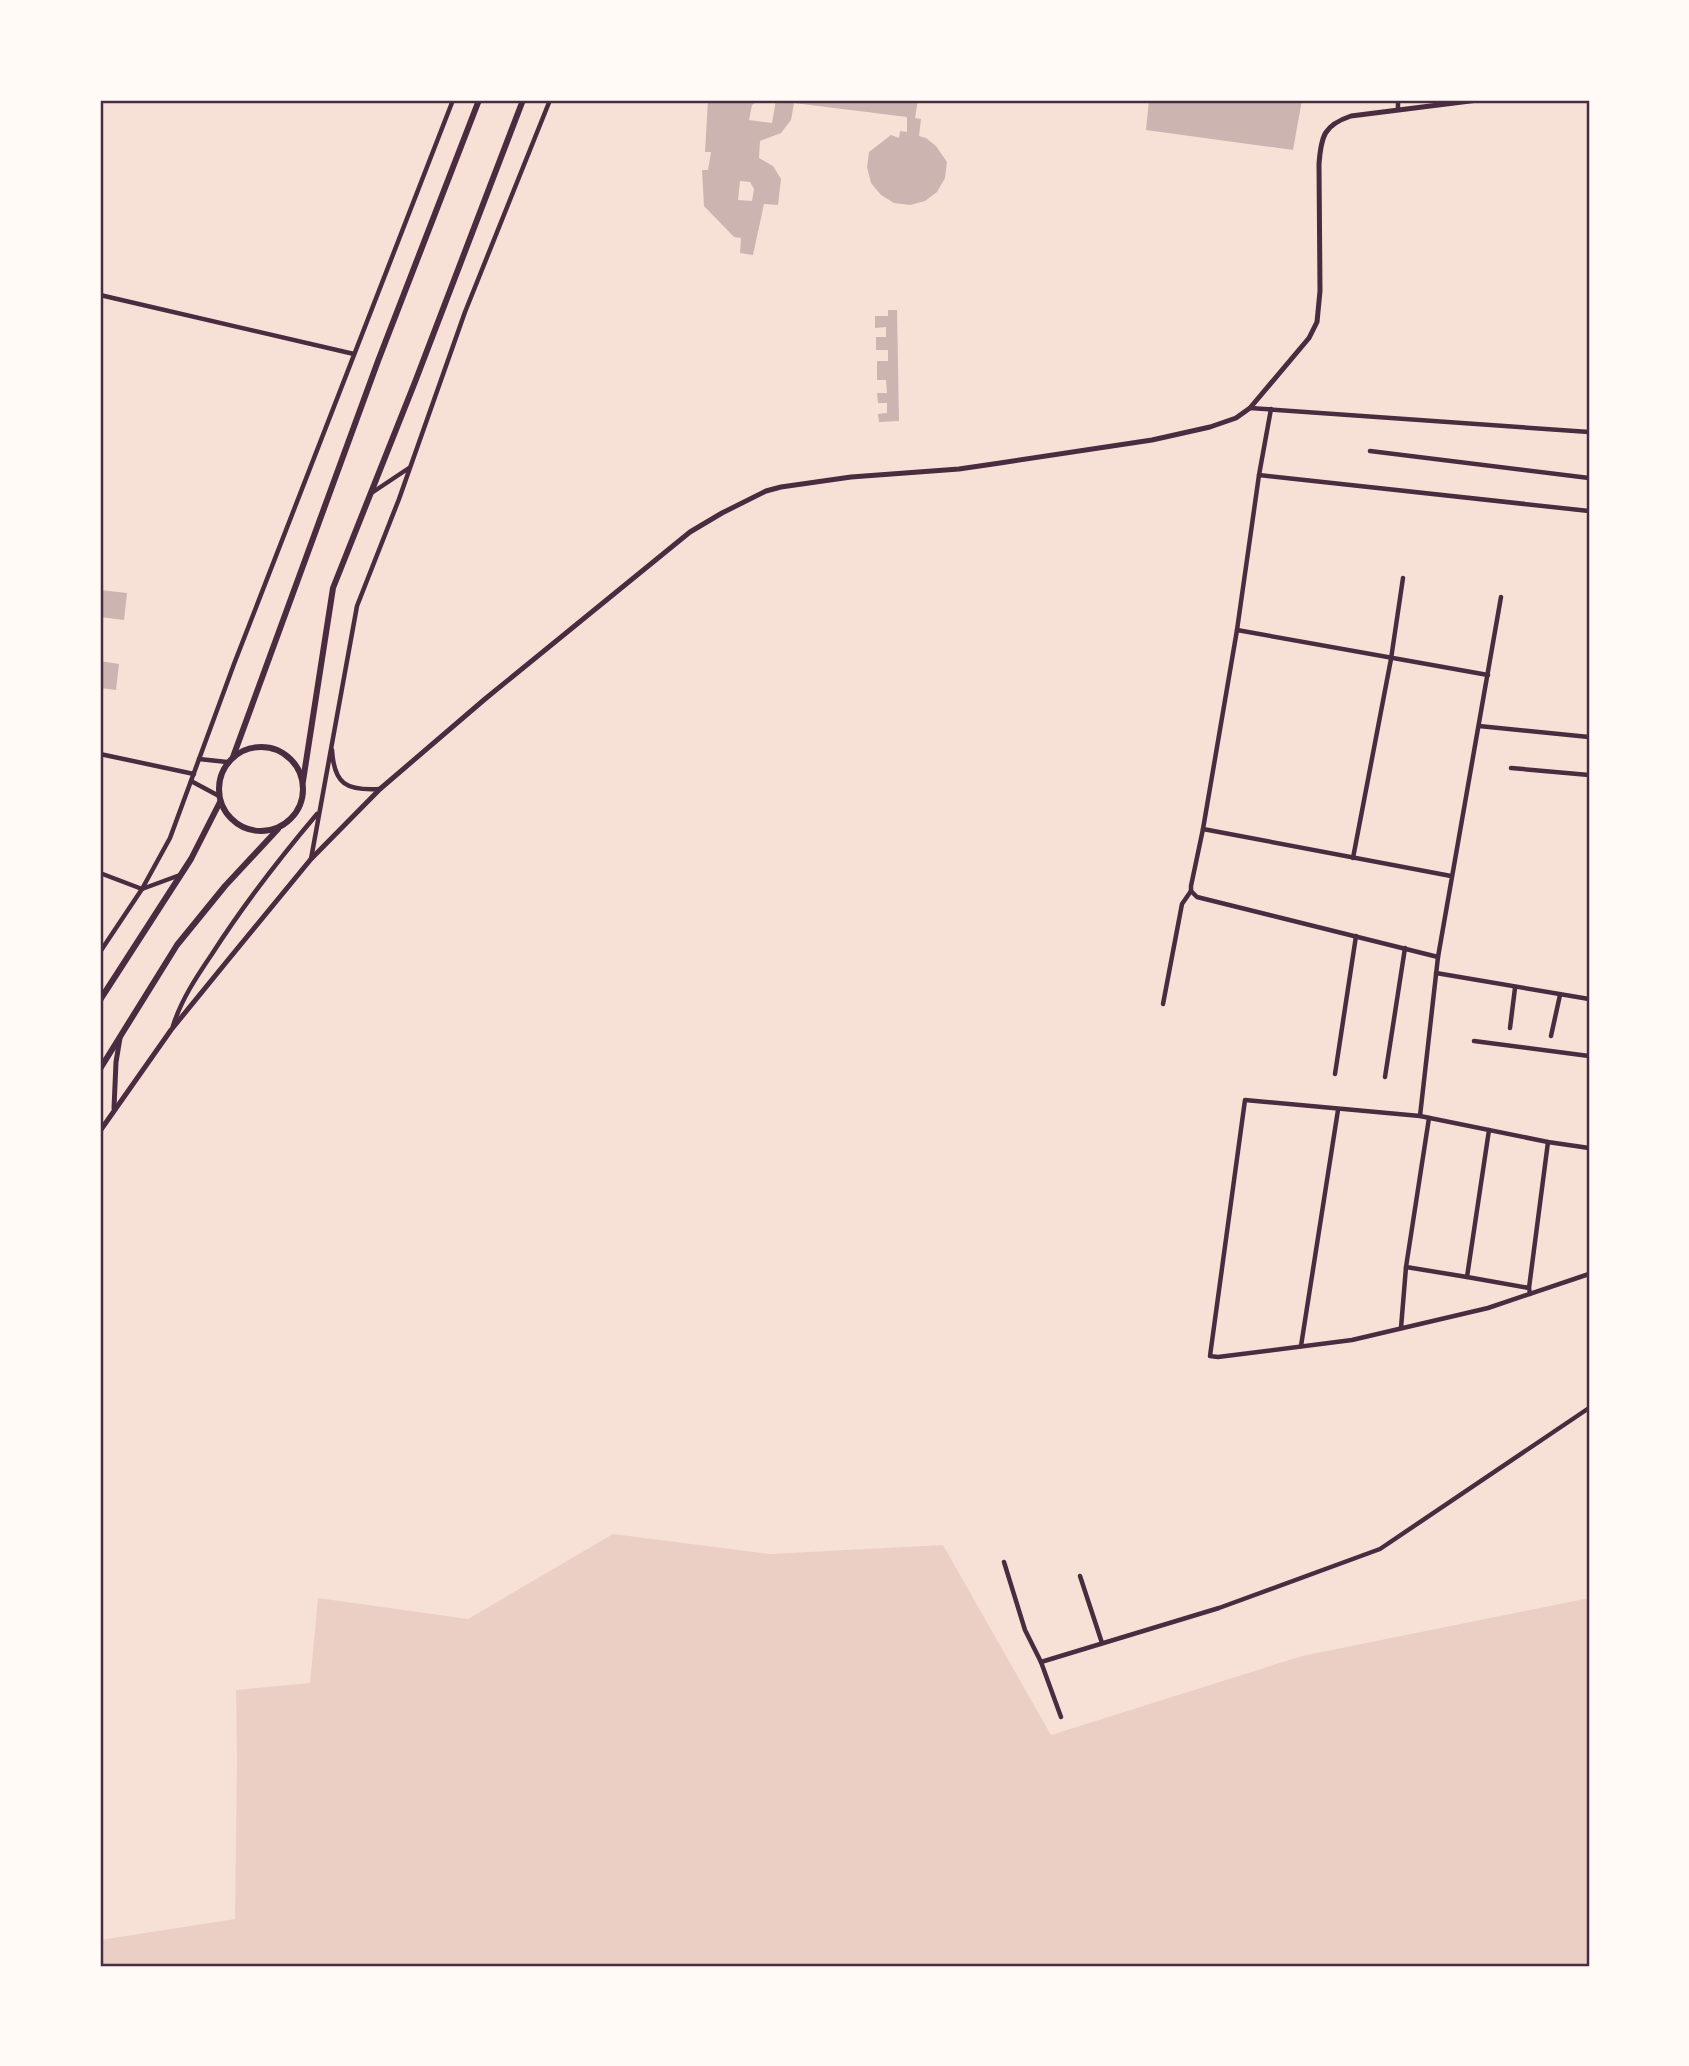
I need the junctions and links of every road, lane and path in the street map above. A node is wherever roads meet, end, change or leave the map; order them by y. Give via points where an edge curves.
1 (453, 100) edge
2 (479, 100) edge
3 (523, 100) edge
4 (550, 100) edge
5 (1398, 100) edge
6 (1478, 100) edge
7 (1398, 110) junction
8 (100, 295) edge
9 (354, 354) junction
10 (1250, 408) junction
11 (1271, 409) junction
12 (1589, 432) edge
13 (1370, 451) dead end
14 (410, 467) junction
15 (1259, 475) junction
16 (1589, 478) edge
17 (371, 493) junction
18 (1589, 512) edge
19 (1403, 578) dead end
20 (1501, 597) dead end
21 (1237, 630) junction
22 (1391, 659) junction
23 (1488, 675) junction
24 (1479, 726) junction
25 (1589, 737) edge
26 (332, 742) junction
27 (100, 754) edge
28 (200, 759) junction
29 (230, 759) junction
30 (1511, 768) dead end
31 (194, 774) junction
32 (1589, 775) edge
33 (191, 781) junction
34 (303, 781) junction
35 (380, 789) junction
36 (219, 799) junction
37 (318, 814) junction
38 (278, 829) junction
39 (1203, 829) junction
40 (1353, 858) junction
41 (310, 859) junction
42 (100, 873) edge
43 (180, 875) junction
44 (1451, 876) junction
45 (142, 889) junction
46 (1191, 891) junction
47 (1356, 936) junction
48 (1405, 948) junction
49 (100, 952) edge
50 (1438, 957) junction
51 (1436, 973) junction
52 (1515, 988) junction
53 (1560, 995) junction
54 (1589, 999) edge
55 (100, 1000) edge
56 (1163, 1004) dead end
57 (1510, 1028) dead end
58 (171, 1030) junction
59 (1551, 1036) dead end
60 (120, 1037) junction
61 (1474, 1041) dead end
62 (1589, 1056) edge
63 (100, 1069) edge
64 (1335, 1074) dead end
65 (1385, 1077) dead end
66 (114, 1108) junction
67 (1338, 1110) junction
68 (1420, 1116) junction
69 (1429, 1118) junction
70 (1489, 1130) junction
71 (100, 1131) edge
72 (1548, 1142) junction
73 (1589, 1148) edge
74 (1406, 1267) junction
75 (1589, 1274) edge
76 (1467, 1277) junction
77 (1529, 1291) junction
78 (1401, 1328) junction
79 (1301, 1346) junction
80 (1589, 1408) edge
81 (1004, 1562) dead end
82 (1080, 1576) dead end
83 (1102, 1643) junction
84 (1041, 1662) junction
85 (1061, 1717) dead end

1 - 9 street
2 - 29 main road
3 - 17 main road
4 - 14 street
5 - 7 street
6 - 7 street
7 - 10 street via 1351,116 1328,128 1319,163 1317,323
8 - 9 street
9 - 28 street
10 - 11 street
10 - 35 street via 1210,427 1152,440 766,491 690,532
11 - 12 street
11 - 15 street
13 - 16 street
14 - 17 street
14 - 26 street via 357,606
15 - 18 street
15 - 21 street
17 - 34 main road via 333,588
19 - 22 street
20 - 23 street
21 - 22 street
21 - 39 street
22 - 23 street
22 - 40 street
23 - 24 street
24 - 25 street
24 - 44 street
26 - 35 street via 338,778 362,790
26 - 37 street
27 - 31 street
28 - 29 street
28 - 31 street
29 - 34 main road via 253,747 274,748 291,759
29 - 36 main road via 219,779
30 - 32 street
31 - 33 street
33 - 36 street
33 - 45 street via 170,838
34 - 38 main road via 302,803
35 - 41 street
36 - 38 main road via 228,818 243,828
36 - 43 main road
37 - 41 street
37 - 58 street via 239,911
38 - 60 main road via 177,945
39 - 40 street
39 - 46 street
40 - 44 street
41 - 58 street
42 - 45 street
43 - 45 street
43 - 55 main road
44 - 50 street
45 - 49 street
46 - 47 street via 1202,899
46 - 56 street via 1182,904
47 - 48 street
47 - 64 street
48 - 50 street
48 - 65 street
50 - 51 street
51 - 52 street
51 - 68 street
52 - 53 street
52 - 57 street
53 - 54 street
53 - 59 street
58 - 66 street
60 - 63 main road
60 - 66 street
61 - 62 street
66 - 71 street
67 - 68 street
67 - 79 street
67 - 79 street via 1245,1100 1210,1356
68 - 69 street
69 - 70 street
69 - 74 street
70 - 72 street
70 - 76 street
72 - 73 street
72 - 77 street
74 - 76 street
74 - 78 street
75 - 77 street
76 - 77 street
77 - 78 street via 1488,1308
78 - 79 street
80 - 83 street via 1380,1549 1219,1608
81 - 84 street via 1025,1630
82 - 83 street
83 - 84 street
84 - 85 street

